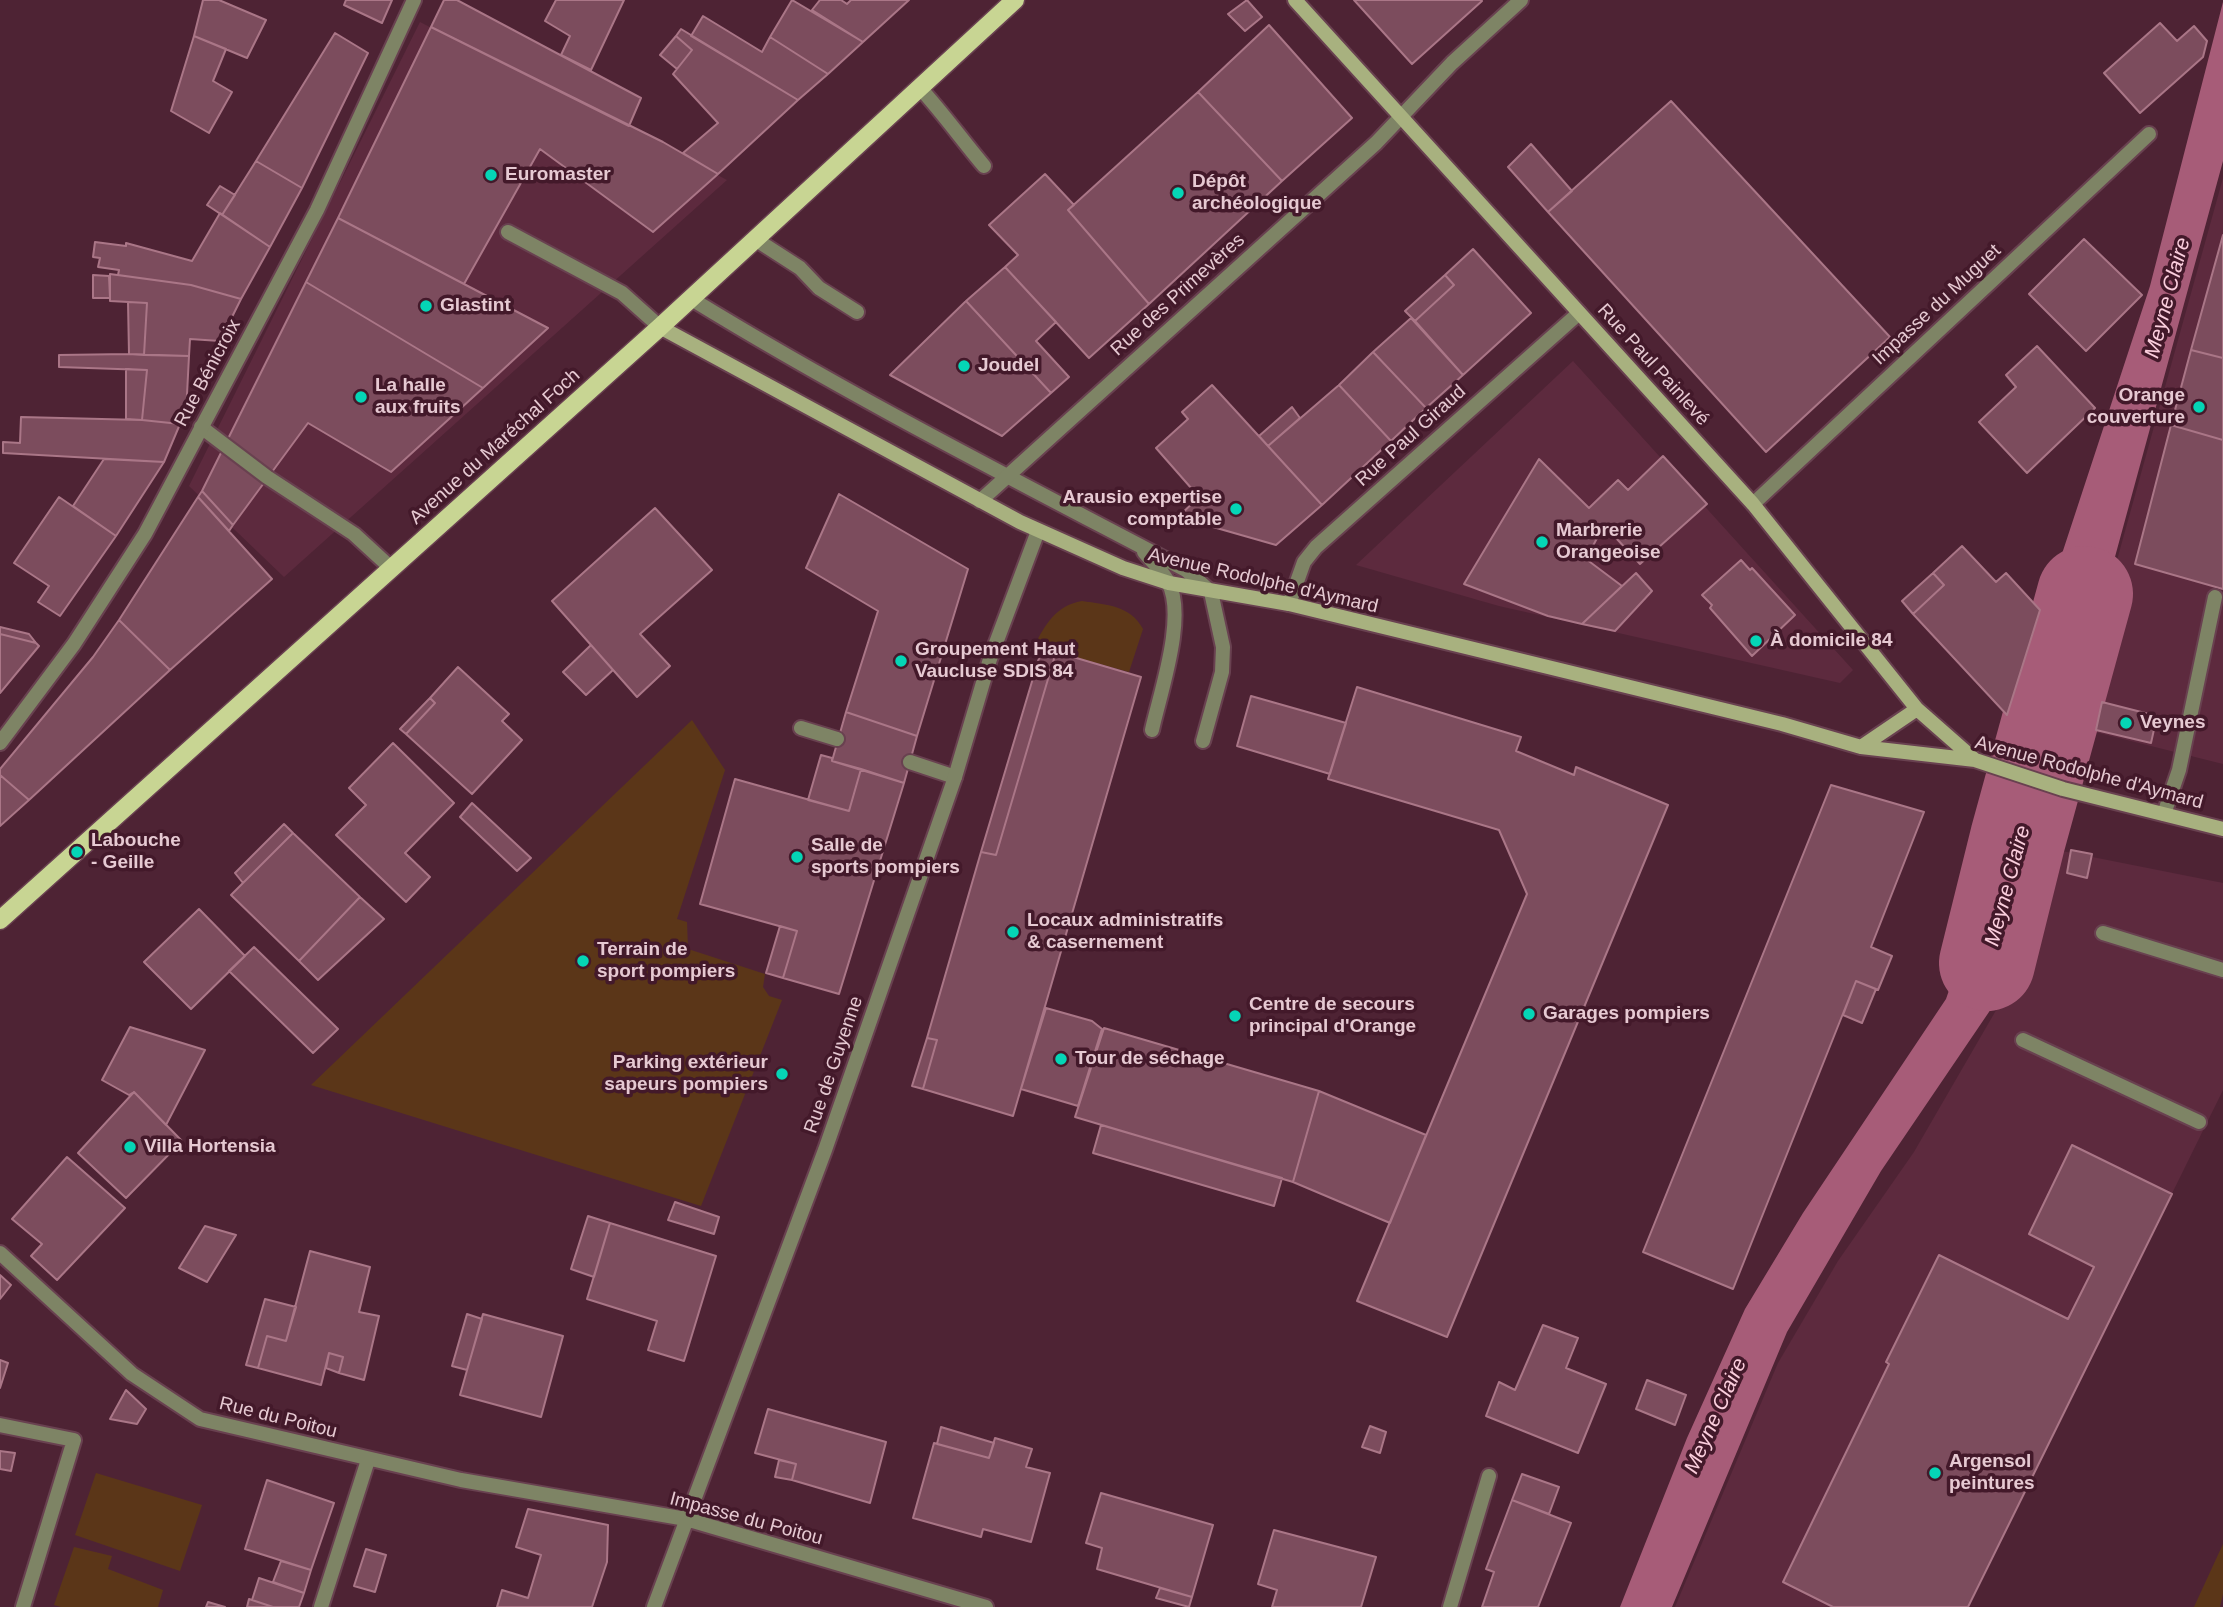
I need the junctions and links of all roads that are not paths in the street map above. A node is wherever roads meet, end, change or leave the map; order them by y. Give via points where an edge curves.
1 (414, 0) edge
2 (1015, 0) edge
3 (1295, 0) edge
4 (1521, 0) edge
5 (920, 88) junction
6 (1402, 116) junction
7 (2149, 134) dead end
8 (984, 166) dead end
9 (508, 232) dead end
10 (755, 239) junction
11 (690, 298) junction
12 (857, 312) dead end
13 (1580, 313) junction
14 (660, 327) junction
15 (201, 427) junction
16 (1007, 476) junction
17 (980, 501) junction
18 (1753, 504) junction
19 (1038, 531) junction
20 (1139, 546) junction
21 (391, 568) junction
22 (1169, 583) junction
23 (1211, 592) junction
24 (2215, 597) dead end
25 (1289, 604) junction
26 (1917, 709) junction
27 (801, 728) dead end
28 (1152, 730) dead end
29 (837, 739) dead end
30 (1203, 741) dead end
31 (0, 743) edge
32 (1861, 747) junction
33 (1975, 760) junction
34 (910, 762) dead end
35 (956, 776) junction
36 (2164, 814) junction
37 (2223, 829) edge
38 (0, 920) edge
39 (2103, 933) dead end
40 (2223, 970) edge
41 (2023, 1040) dead end
42 (2199, 1122) dead end
43 (0, 1253) edge
44 (0, 1426) edge
45 (368, 1460) junction
46 (1489, 1476) dead end
47 (686, 1519) junction
48 (23, 1607) edge
49 (321, 1607) edge
50 (654, 1607) edge
51 (986, 1607) edge
52 (1450, 1607) edge

1 - 15 street, Rue Bénicroix via 317,210
2 - 5 main road, Avenue du Maréchal Foch
3 - 6 street, Rue Paul Painlevé
4 - 6 street, Rue des Primevères
5 - 8 street
5 - 10 main road, Avenue du Maréchal Foch
6 - 13 street, Rue Paul Painlevé
6 - 16 street, Rue des Primevères
7 - 18 street, Impasse du Muguet
9 - 14 street via 622,293
10 - 11 main road, Avenue du Maréchal Foch
10 - 12 street
11 - 14 main road, Avenue du Maréchal Foch
11 - 16 street
13 - 18 street, Rue Paul Painlevé
13 - 25 street, Rue Paul Giraud via 1316,547 1304,562
14 - 17 street, Avenue Rodolphe d'Aymard
14 - 21 main road, Avenue du Maréchal Foch
15 - 21 street via 354,534
15 - 31 street, Rue Bénicroix via 145,534 74,644
16 - 17 street, Rue des Primevères
16 - 20 street
17 - 19 street, Avenue Rodolphe d'Aymard
18 - 26 street, Rue Paul Painlevé
19 - 22 street, Avenue Rodolphe d'Aymard
19 - 35 street, Rue de Guyenne via 990,659
20 - 22 street
20 - 23 street via 1185,570
21 - 38 main road, Avenue du Maréchal Foch
22 - 23 street, Avenue Rodolphe d'Aymard
22 - 28 street via 1175,632
23 - 25 street, Avenue Rodolphe d'Aymard
23 - 30 street via 1223,647 1222,672
24 - 36 street via 2179,770
25 - 32 street, Avenue Rodolphe d'Aymard
26 - 32 street
26 - 33 street, Rue Paul Painlevé
27 - 29 street
32 - 33 street, Avenue Rodolphe d'Aymard
33 - 36 street, Avenue Rodolphe d'Aymard via 2063,789
34 - 35 street
35 - 47 street, Rue de Guyenne via 825,1150
36 - 37 street, Avenue Rodolphe d'Aymard
39 - 40 street
41 - 42 street
43 - 45 street, Rue du Poitou via 132,1374 200,1419
44 - 48 street via 74,1440
45 - 47 street, Impasse du Poitou
45 - 49 street
46 - 52 street
47 - 50 street, Rue de Guyenne
47 - 51 street, Impasse du Poitou

